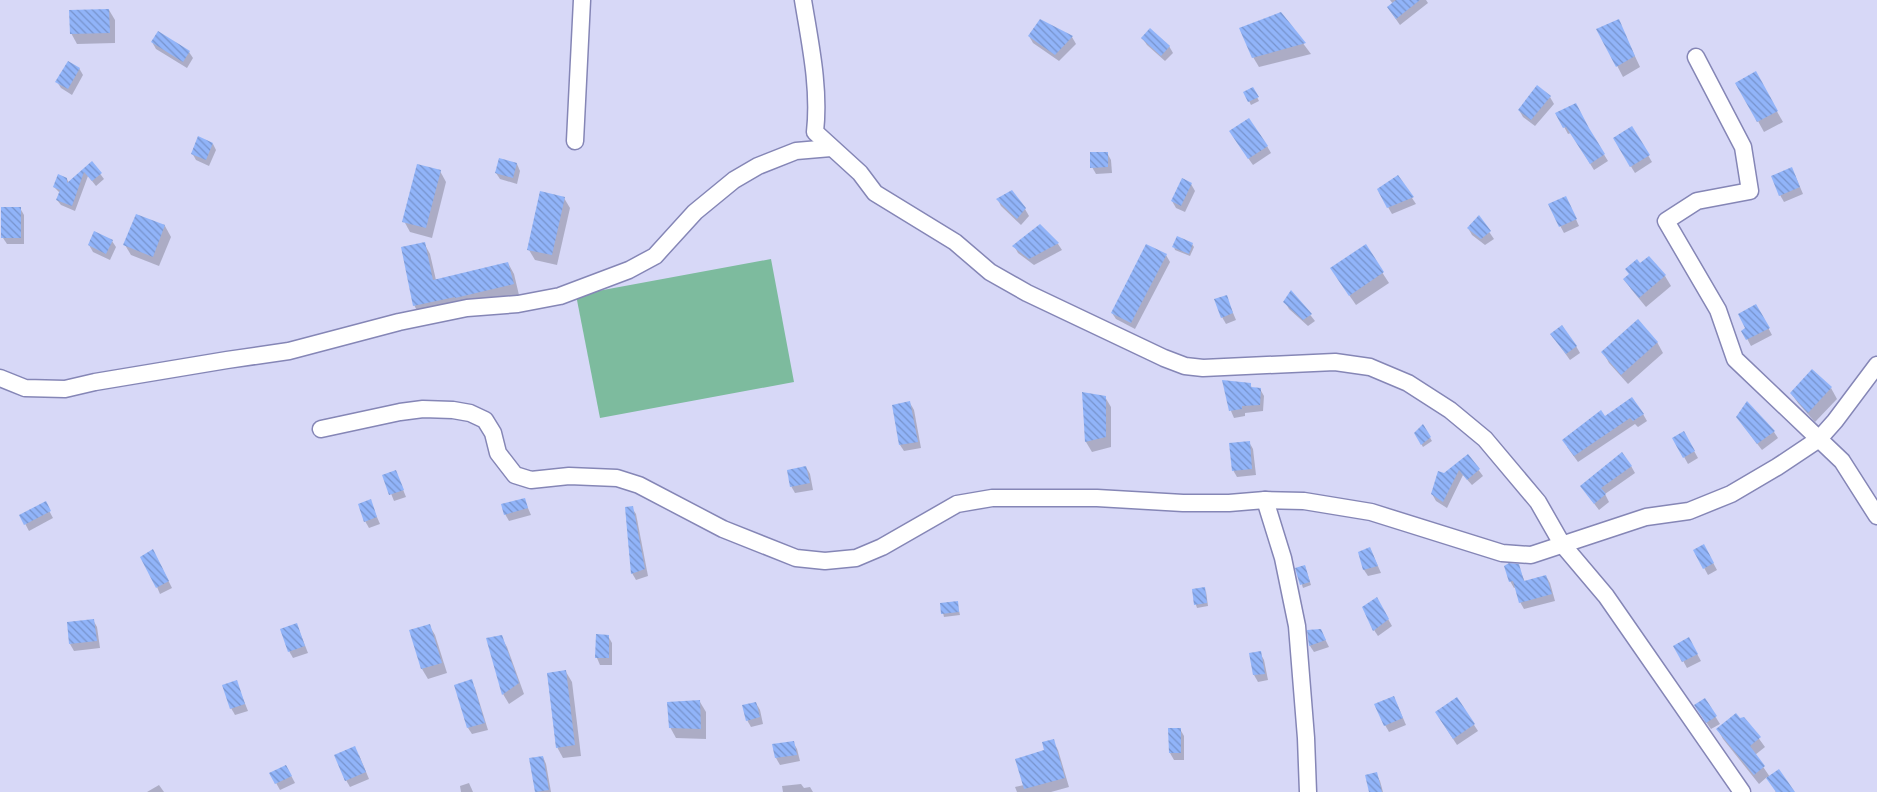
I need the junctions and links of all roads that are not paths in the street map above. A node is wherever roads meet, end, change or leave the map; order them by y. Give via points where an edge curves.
1 (582, 0) edge
2 (802, 0) edge
3 (1696, 57) dead end
4 (575, 141) dead end
5 (831, 148) junction
6 (1877, 365) edge
7 (0, 378) edge
8 (321, 429) dead end
9 (1819, 439) junction
10 (1265, 500) junction
11 (1877, 516) edge
12 (1562, 544) junction
13 (1308, 792) edge
14 (1742, 792) edge

1 - 4 street
2 - 5 street via 818,110 815,132
3 - 9 street via 1743,147 1750,191 1697,201 1666,221 1718,310 1735,359
5 - 7 street via 796,151 758,166 734,180 695,212 654,256 629,270 560,296 458,310 289,351 65,389 25,388
5 - 12 street via 860,173 875,192 955,242 990,272 1164,358 1202,368 1335,362 1370,367 1408,383 1450,410 1485,439 1538,502
6 - 9 street
8 - 10 street via 415,410 470,413 485,420 493,433 498,453 514,475 531,480 569,476 617,478 639,484 723,529 796,558 826,561 856,558 882,547 957,504 992,498 1210,503
9 - 11 street via 1842,461
9 - 12 street via 1731,494 1689,511 1646,517
10 - 12 street via 1304,501 1371,512 1502,553 1531,555
10 - 13 street via 1283,558 1297,626
12 - 14 street via 1606,596

